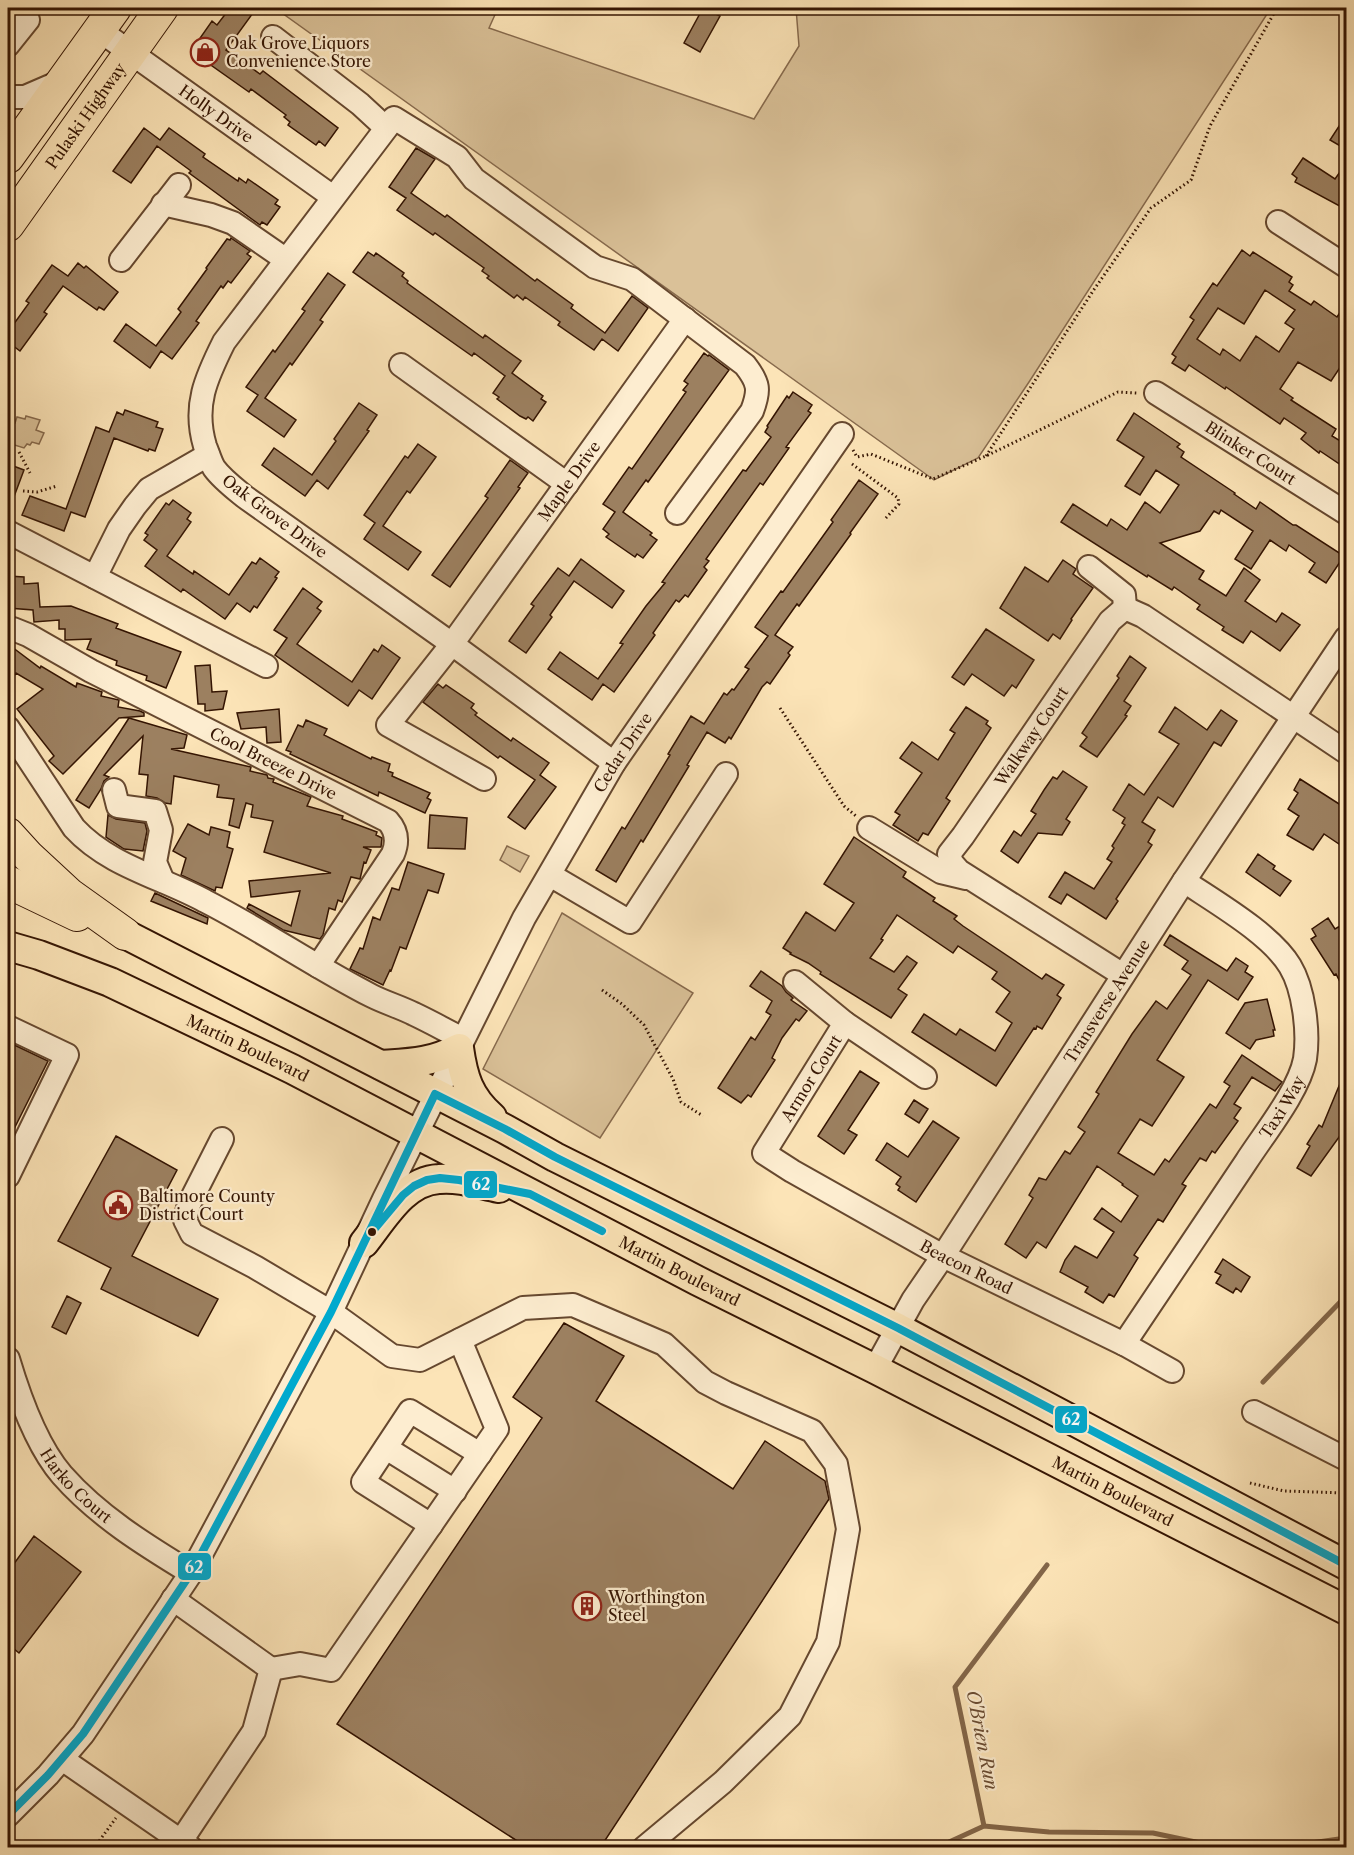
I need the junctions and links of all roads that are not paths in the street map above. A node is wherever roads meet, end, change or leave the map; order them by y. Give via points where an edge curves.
1 (162, 8) edge
2 (8, 9) edge
3 (109, 14) edge
4 (273, 37) dead end
5 (8, 45) edge
6 (130, 53) junction
7 (63, 80) junction
8 (8, 97) edge
9 (390, 123) junction
10 (8, 158) edge
11 (179, 185) dead end
12 (333, 197) junction
13 (163, 204) junction
14 (1278, 222) dead end
15 (8, 225) edge
16 (285, 259) junction
17 (120, 260) dead end
18 (1347, 266) edge
19 (685, 320) junction
20 (401, 366) dead end
21 (1156, 393) road end
22 (842, 434) road end
23 (208, 455) junction
24 (567, 484) junction
25 (677, 513) dead end
26 (1347, 513) edge
27 (8, 532) edge
28 (1089, 567) dead end
29 (94, 577) junction
30 (1125, 608) junction
31 (8, 629) edge
32 (1347, 638) edge
33 (452, 644) junction
34 (266, 666) dead end
35 (1293, 715) junction
36 (8, 728) edge
37 (1347, 752) edge
38 (615, 763) junction
39 (726, 774) dead end
40 (484, 778) dead end
41 (114, 790) dead end
42 (869, 828) road end
43 (8, 834) edge
44 (550, 875) junction
45 (972, 880) junction
46 (163, 881) junction
47 (1184, 881) junction
48 (8, 882) edge
49 (125, 934) junction
50 (8, 946) edge
51 (318, 966) junction
52 (1124, 975) junction
53 (795, 982) dead end
54 (845, 1023) junction
55 (8, 1027) edge
56 (461, 1044) junction
57 (381, 1065) junction
58 (925, 1077) dead end
59 (435, 1094) junction
60 (505, 1129) junction
61 (416, 1133) junction
62 (222, 1139) dead end
63 (764, 1153) joint
64 (8, 1176) edge
65 (530, 1194) junction
66 (363, 1243) junction
67 (943, 1256) junction
68 (331, 1312) junction
69 (898, 1328) junction
70 (460, 1340) junction
71 (1125, 1344) junction
72 (8, 1359) edge
73 (875, 1369) junction
74 (1172, 1371) dead end
75 (1254, 1412) dead end
76 (386, 1448) junction
77 (480, 1454) junction
78 (1347, 1459) edge
79 (455, 1491) junction
80 (431, 1525) junction
81 (1347, 1565) edge
82 (191, 1573) junction
83 (173, 1599) junction
84 (1347, 1610) edge
85 (271, 1669) junction
86 (62, 1760) junction
87 (8, 1815) edge
88 (186, 1844) edge
89 (644, 1848) edge

1 - 6 highway, Pulaski Highway
2 - 5 street via 28,20
3 - 6 street, Holly Drive
3 - 7 highway
4 - 9 street
6 - 12 street, Holly Drive
6 - 15 highway, Pulaski Highway
7 - 8 street via 25,97
7 - 10 highway
9 - 12 street, Oak Grove Drive
9 - 19 street via 457,157 474,179 595,267 632,279
11 - 13 street
12 - 16 street, Oak Grove Drive
13 - 16 street via 233,223
13 - 17 street
14 - 18 street
16 - 23 street, Oak Grove Drive via 224,342 209,372 200,417
19 - 24 street, Maple Drive
19 - 25 street via 745,364 756,379 758,396 752,411
20 - 24 street
21 - 26 street, Blinker Court
22 - 38 street, Cedar Drive
23 - 29 street via 149,489 119,530
23 - 33 street, Oak Grove Drive via 224,479 245,497
24 - 33 street, Maple Drive
27 - 29 street
28 - 30 street via 1124,595
29 - 34 street
30 - 35 street
30 - 45 street, Walkway Court via 1110,621 949,854 959,872
31 - 51 street, Cool Breeze Drive via 28,635 388,821 396,837 393,854
32 - 35 street, Transverse Avenue
33 - 38 street, Oak Grove Drive
33 - 40 street, Maple Drive via 388,725
35 - 37 street
35 - 47 street, Transverse Avenue
36 - 46 street via 86,841 127,866
38 - 44 street, Cedar Drive
39 - 44 street via 630,922
41 - 46 street via 118,806 155,811 161,830 155,862
42 - 45 street via 941,872
43 - 49 highway via 69,894
44 - 56 street, Cedar Drive
45 - 52 street, Walkway Court
46 - 51 street via 238,918
47 - 52 street, Transverse Avenue
47 - 71 street, Taxi Way via 1268,939 1292,968 1303,1003 1305,1060 1272,1123
48 - 49 highway
49 - 57 main road
50 - 61 main road, Martin Boulevard via 110,982
51 - 56 street via 412,1013
52 - 67 street, Transverse Avenue
53 - 54 street
54 - 58 street, Armor Court
54 - 63 street, Armor Court
55 - 64 street via 67,1054
56 - 57 main road via 442,1057
56 - 59 street, Cedar Drive
56 - 60 main road via 466,1084 482,1109
57 - 59 main road
59 - 60 main road
59 - 61 street, Cedar Drive
60 - 69 main road
61 - 65 main road, Martin Boulevard
61 - 66 street, Cedar Drive
62 - 68 street via 189,1204 185,1220 192,1234
63 - 67 street, Beacon Road
65 - 66 main road via 459,1180 427,1180 403,1195
65 - 73 main road, Martin Boulevard
66 - 68 street, Cedar Drive
67 - 69 street, Transverse Avenue
67 - 71 street, Beacon Road
68 - 70 street via 392,1356 420,1360
68 - 82 street, Cedar Drive
69 - 73 street, Transverse Avenue
69 - 81 main road
70 - 77 street via 497,1430
70 - 89 street via 523,1308 573,1305 664,1344 705,1382 812,1431 836,1464 848,1529 828,1642 790,1716 723,1782
71 - 74 street, Beacon Road
72 - 82 street, Harko Court via 36,1433 61,1474 119,1526
73 - 84 main road, Martin Boulevard
75 - 78 street
76 - 77 street via 410,1411
76 - 79 street
76 - 80 street via 363,1482
77 - 79 street
79 - 80 street
80 - 85 street via 331,1670 300,1664
82 - 83 street, Cedar Drive
83 - 85 street
83 - 86 street, Cedar Drive
85 - 88 street via 254,1731
86 - 87 street, Cedar Drive
86 - 88 street

